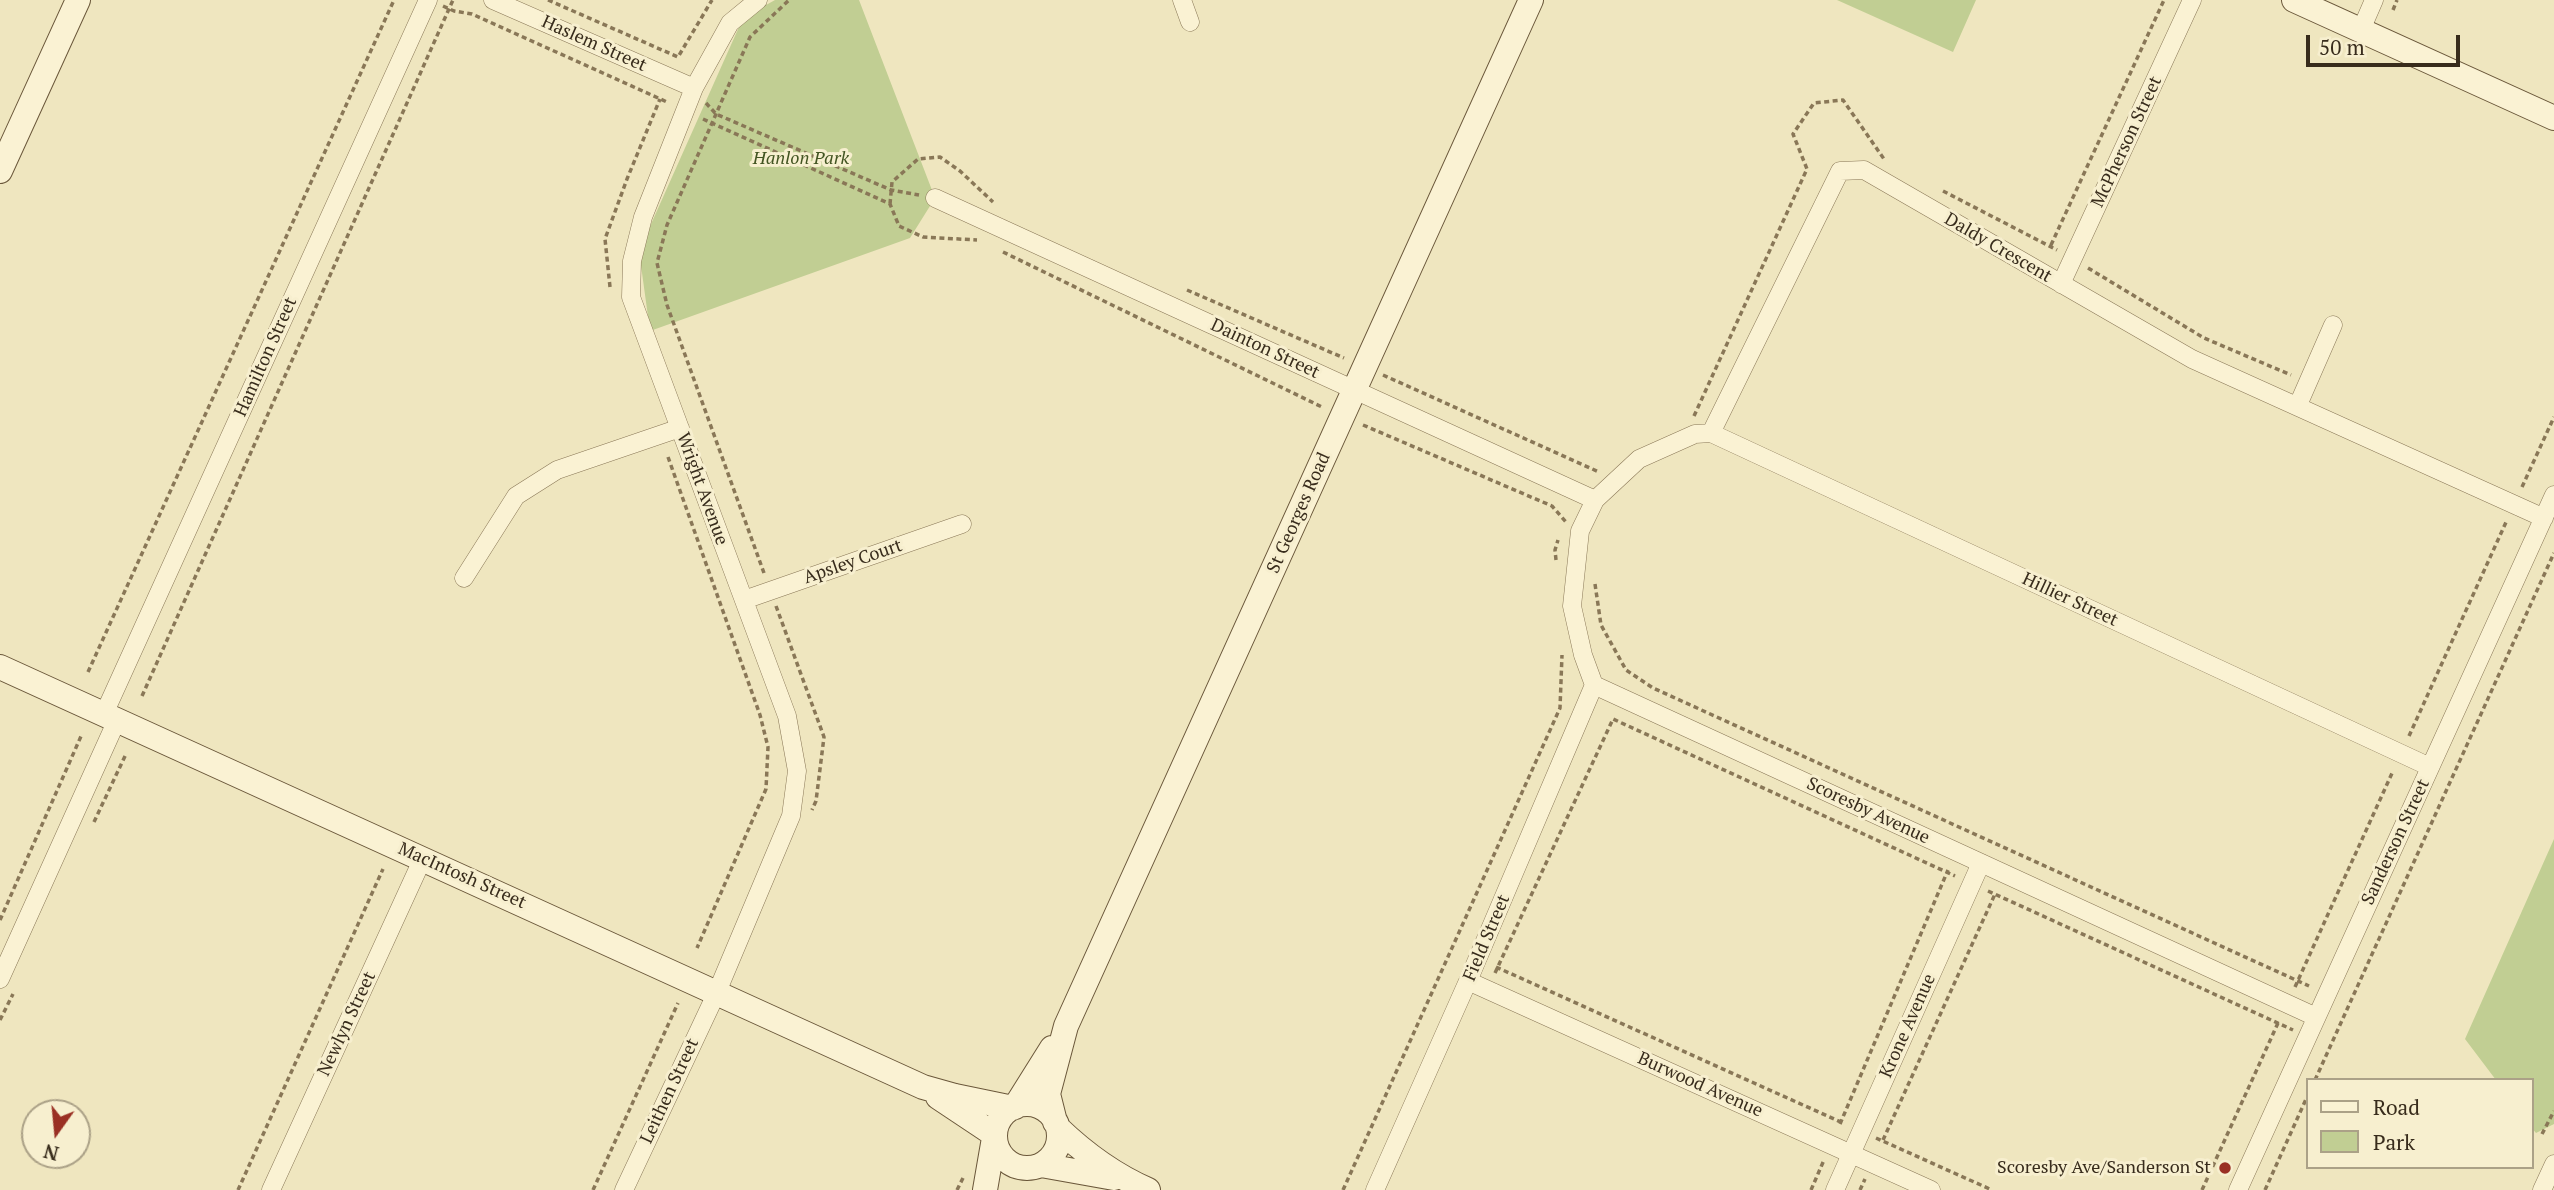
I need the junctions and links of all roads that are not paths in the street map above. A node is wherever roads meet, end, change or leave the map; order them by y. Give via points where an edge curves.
1 (78, 0) edge
2 (493, 0) edge
3 (758, 0) edge
4 (1182, 0) edge
5 (1531, 0) edge
6 (2192, 0) edge
7 (2294, 0) edge
8 (2374, 0) edge
9 (433, 2) edge
10 (1189, 22) dead end
11 (2361, 30) junction
12 (694, 88) junction
13 (2554, 118) edge
14 (7, 140) edge
15 (0, 171) edge
16 (934, 198) road end
17 (2061, 284) junction
18 (2333, 325) dead end
19 (1354, 390) junction
20 (2298, 405) junction
21 (680, 428) junction
22 (1711, 433) junction
23 (2554, 495) edge
24 (1589, 497) junction
25 (2544, 518) junction
26 (962, 524) dead end
27 (464, 578) dead end
28 (744, 600) junction
29 (0, 667) edge
30 (1594, 685) junction
31 (111, 717) junction
32 (2430, 767) junction
33 (423, 858) junction
34 (1981, 863) junction
35 (0, 979) edge
36 (1468, 981) junction
37 (717, 992) junction
38 (2316, 1017) junction
39 (1066, 1026) junction
40 (923, 1087) junction
41 (1014, 1107) junction
42 (1056, 1125) junction
43 (994, 1137) junction
44 (1851, 1154) junction
45 (2554, 1164) edge
46 (1035, 1174) edge
47 (1125, 1180) junction
48 (271, 1190) edge
49 (624, 1190) edge
50 (985, 1190) edge
51 (1148, 1190) edge
52 (1375, 1190) edge
53 (1835, 1190) edge
54 (1931, 1190) edge
55 (2238, 1190) edge
56 (2542, 1190) edge

1 - 14 street
2 - 12 street, Haslem Street
3 - 12 street, Wright Avenue via 730,23
4 - 10 street
5 - 19 street, St Georges Road
6 - 17 street, McPherson Street
7 - 11 street
8 - 11 street
9 - 31 street, Hamilton Street
11 - 13 street
12 - 21 street, Wright Avenue via 643,217 632,261 631,297
14 - 15 street
16 - 19 street, Dainton Street
17 - 20 street, Daldy Crescent via 2192,359
17 - 22 street, Daldy Crescent via 1864,170 1840,172
18 - 20 street
19 - 24 street, Dainton Street
19 - 39 street, St Georges Road
20 - 25 street, Daldy Crescent
21 - 27 street via 557,470 516,496
21 - 28 street, Wright Avenue
22 - 24 street via 1695,434 1639,459
22 - 32 street, Hillier Street
23 - 25 street, Sanderson Street
24 - 30 street via 1580,531 1572,606
25 - 32 street, Sanderson Street
26 - 28 street, Apsley Court
28 - 37 street, Wright Avenue via 787,716 797,771 791,816
29 - 31 street, MacIntosh Street
30 - 34 street, Scoresby Avenue
30 - 36 street, Field Street
31 - 33 street, MacIntosh Street
31 - 35 street, Hamilton Street
32 - 38 street, Sanderson Street
33 - 37 street, MacIntosh Street
33 - 48 street, Newlyn Street
34 - 38 street, Scoresby Avenue
34 - 44 street, Krone Avenue
36 - 44 street, Burwood Avenue
36 - 52 street, Field Street
37 - 40 street, MacIntosh Street
37 - 49 street, Leithen Street
38 - 55 street, Sanderson Street
39 - 41 street, St Georges Road
39 - 42 street, St Georges Road via 1048,1094
40 - 41 street, MacIntosh Street
40 - 43 street, MacIntosh Street
41 - 42 street via 1024,1104 1042,1109
41 - 43 street via 1000,1119
42 - 46 street via 1054,1154
42 - 47 street via 1080,1149
43 - 46 street via 1008,1163
43 - 50 street
44 - 53 street, Krone Avenue
44 - 54 street, Burwood Avenue
45 - 56 street
46 - 47 street
47 - 51 street

